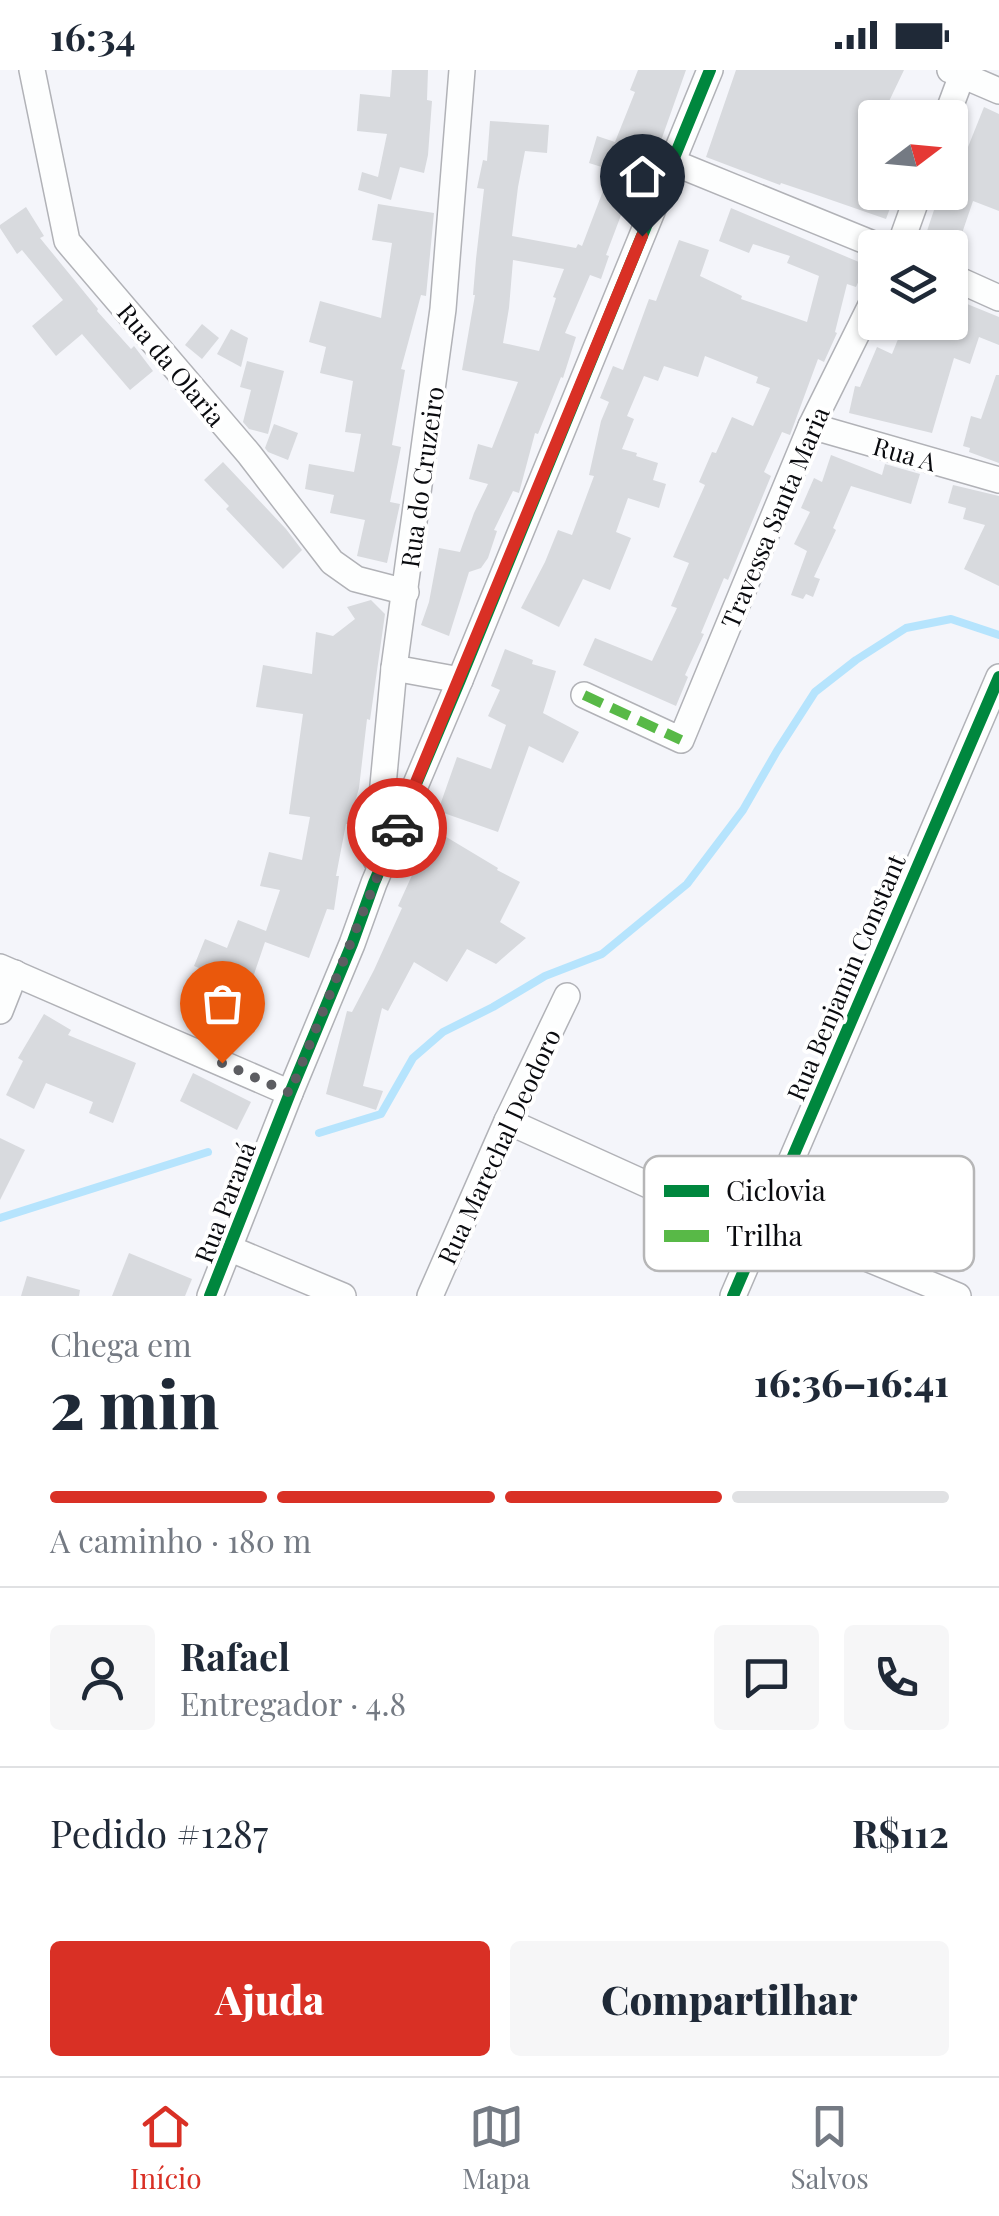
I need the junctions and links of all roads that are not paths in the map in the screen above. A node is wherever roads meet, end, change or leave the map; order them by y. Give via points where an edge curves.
1 (32, 70) edge
2 (462, 70) edge
3 (710, 70) edge
4 (956, 72) edge
5 (999, 91) edge
6 (950, 100) edge
7 (672, 162) junction
8 (858, 238) edge
9 (968, 284) edge
10 (999, 298) edge
11 (858, 331) edge
12 (811, 426) junction
13 (999, 480) edge
14 (406, 592) junction
15 (394, 668) junction
16 (999, 677) edge
17 (460, 680) junction
18 (584, 695) dead end
19 (374, 882) junction
20 (8, 970) edge
21 (567, 996) dead end
22 (0, 1011) edge
23 (290, 1093) junction
24 (507, 1120) junction
25 (793, 1156) edge
26 (644, 1177) edge
27 (231, 1248) junction
28 (743, 1271) edge
29 (888, 1271) edge
30 (210, 1296) edge
31 (343, 1296) edge
32 (430, 1296) edge
33 (732, 1296) edge
34 (958, 1296) edge

1 - 14 street, Rua da Olaria via 67,241 332,562 356,579
2 - 14 street, Rua do Cruzeiro via 443,309
3 - 7 street, Rua Paraná
4 - 5 street
4 - 6 street
7 - 8 street
7 - 17 street, Rua Paraná
9 - 10 street
11 - 12 street, Travessa Santa Maria
12 - 13 street, Rua A
12 - 18 street, Travessa Santa Maria via 681,740
14 - 15 street, Rua do Cruzeiro
15 - 17 street
15 - 19 street, Rua do Cruzeiro
16 - 25 street, Rua Benjamin Constant
17 - 19 street, Rua Paraná
19 - 23 street, Rua Paraná
20 - 22 street
20 - 23 street
21 - 24 street, Rua Marechal Deodoro
23 - 27 street, Rua Paraná
24 - 26 street
24 - 32 street, Rua Marechal Deodoro
27 - 30 street, Rua Paraná
27 - 31 street
28 - 33 street, Rua Benjamin Constant
29 - 34 street

